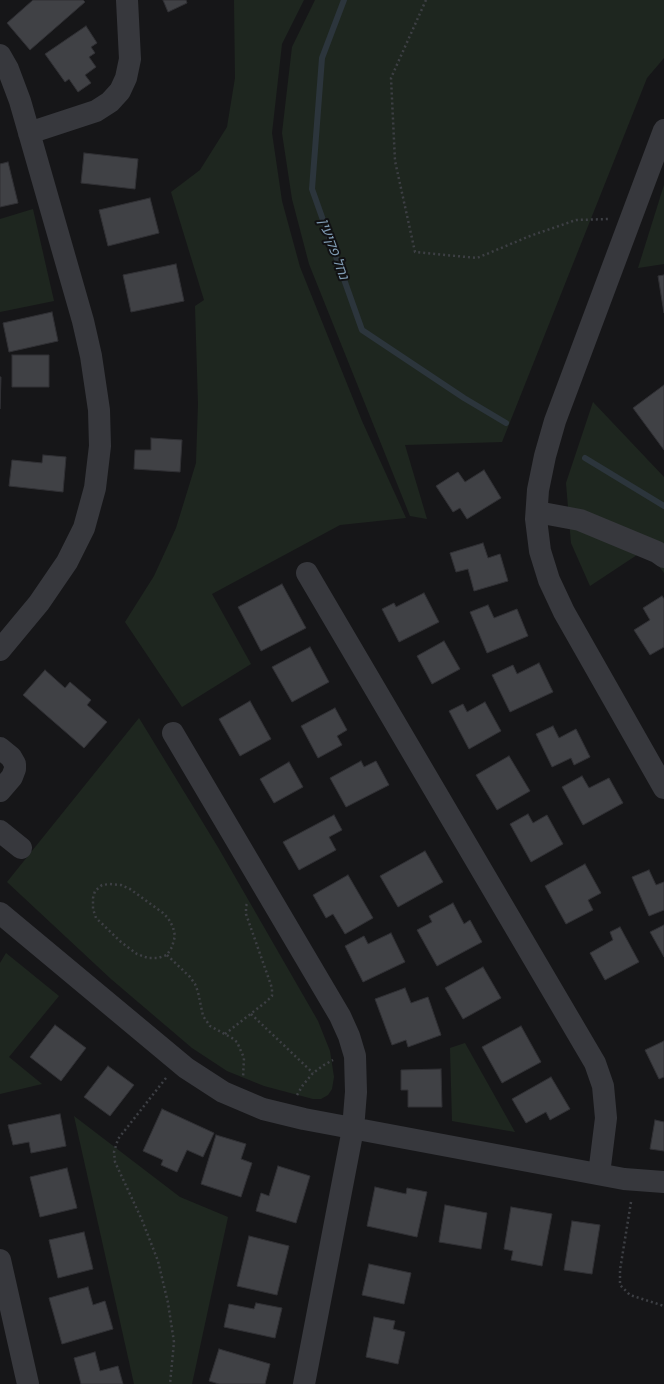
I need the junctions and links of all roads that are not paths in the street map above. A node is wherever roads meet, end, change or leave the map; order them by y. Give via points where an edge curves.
1 (127, 0) edge
2 (0, 55) edge
3 (664, 130) edge
4 (29, 133) junction
5 (537, 512) junction
6 (664, 557) edge
7 (307, 573) dead end
8 (0, 650) edge
9 (173, 733) dead end
10 (0, 748) edge
11 (664, 788) edge
12 (0, 791) edge
13 (0, 831) edge
14 (21, 848) dead end
15 (0, 913) edge
16 (353, 1128) junction
17 (599, 1174) junction
18 (664, 1182) edge
19 (0, 1260) edge
20 (28, 1384) edge
21 (304, 1384) edge

1 - 4 street via 130,59 120,91 110,102 96,111
2 - 4 street via 20,101
3 - 5 street via 555,421 538,490
4 - 8 street via 90,349 99,410 100,446 95,488 84,528 71,555 39,603
5 - 6 street via 580,520
5 - 11 street via 540,551 549,580 564,612
7 - 17 street via 595,1063 602,1086 606,1118
9 - 16 street via 340,1016 355,1056
10 - 12 street via 11,757 14,770 12,777
13 - 14 street
15 - 16 street via 179,1062 223,1092 288,1115
16 - 17 street
16 - 21 street
17 - 18 street
19 - 20 street

